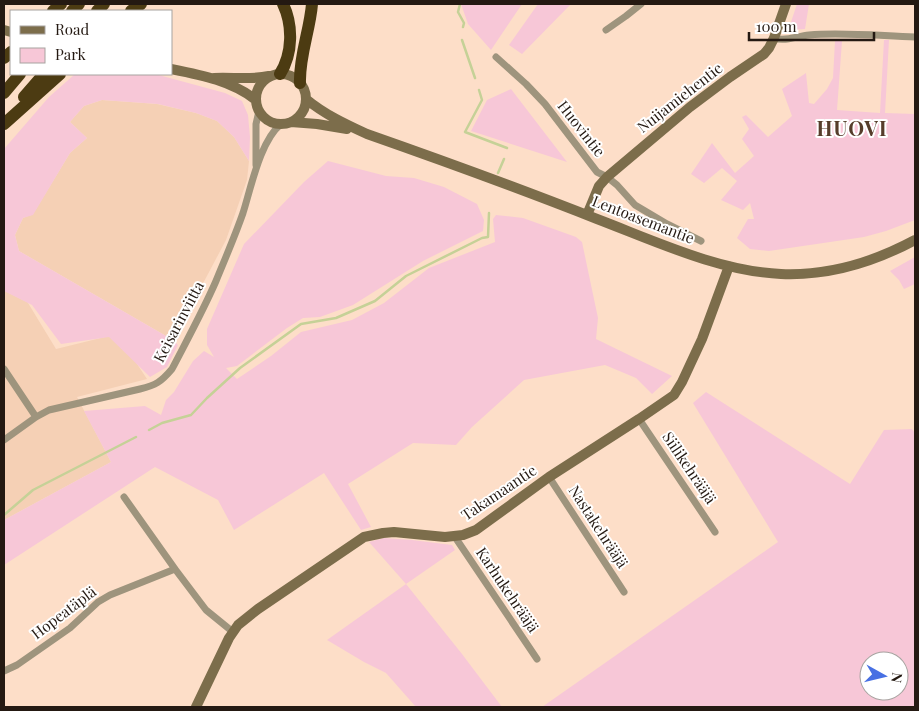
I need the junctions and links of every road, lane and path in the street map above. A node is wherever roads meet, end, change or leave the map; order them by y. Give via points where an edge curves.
1 (282, 4) edge
2 (312, 4) edge
3 (641, 4) edge
4 (786, 4) edge
5 (606, 30) dead end
6 (915, 37) edge
7 (774, 38) junction
8 (496, 57) dead end
9 (172, 69) edge
10 (19, 75) edge
11 (43, 75) edge
12 (59, 75) edge
13 (275, 75) junction
14 (213, 78) junction
15 (300, 83) junction
16 (4, 93) edge
17 (306, 99) junction
18 (256, 100) junction
19 (259, 111) junction
20 (4, 123) edge
21 (286, 123) junction
22 (367, 134) junction
23 (256, 170) junction
24 (607, 177) junction
25 (587, 215) junction
26 (915, 240) edge
27 (701, 241) dead end
28 (729, 266) junction
29 (4, 369) edge
30 (36, 417) junction
31 (639, 418) junction
32 (4, 440) edge
33 (549, 477) junction
34 (124, 497) dead end
35 (715, 532) dead end
36 (455, 536) junction
37 (175, 569) junction
38 (624, 592) dead end
39 (233, 632) junction
40 (536, 659) dead end
41 (4, 671) edge
42 (196, 707) edge

1 - 13 highway via 290,34 287,59
2 - 15 highway
3 - 5 street
4 - 7 street, Nuijamiehentie
6 - 7 street via 833,34
7 - 24 street, Nuijamiehentie via 764,54 690,107
8 - 24 street, Huovintie via 544,104 597,172
9 - 14 street
10 - 16 highway
11 - 20 highway
12 - 20 highway
13 - 14 street
13 - 15 street via 285,74
13 - 18 street via 266,78 259,86
14 - 18 street
15 - 17 street
17 - 21 street via 299,116
17 - 22 street, Lentoasemantie via 340,122
18 - 19 street
19 - 21 street via 268,120
19 - 23 street, Keisarinviitta
21 - 22 street, Lentoasemantie via 317,124
21 - 23 street, Keisarinviitta via 270,136
22 - 25 street, Lentoasemantie
23 - 30 street, Keisarinviitta via 215,283 164,379 154,386 49,410
24 - 25 street, Nuijamiehentie via 599,186
24 - 27 street, Huovintie via 635,206
25 - 28 street, Lentoasemantie via 671,248
26 - 28 street, Lentoasemantie via 850,267 826,271 783,274
28 - 31 street, Takamaantie via 682,382 674,395
29 - 30 street
30 - 32 street, Keisarinviitta
31 - 33 street, Takamaantie
31 - 35 street, Siilikehrääjä
33 - 36 street, Takamaantie via 476,530
33 - 38 street, Nastakehrääjä
34 - 37 street
36 - 39 street, Takamaantie via 394,532 364,537 258,609 238,624
36 - 40 street, Karhukehrääjä
37 - 39 street via 206,610
37 - 41 street, Hopeatäplä via 101,600 70,628
39 - 42 street, Takamaantie

